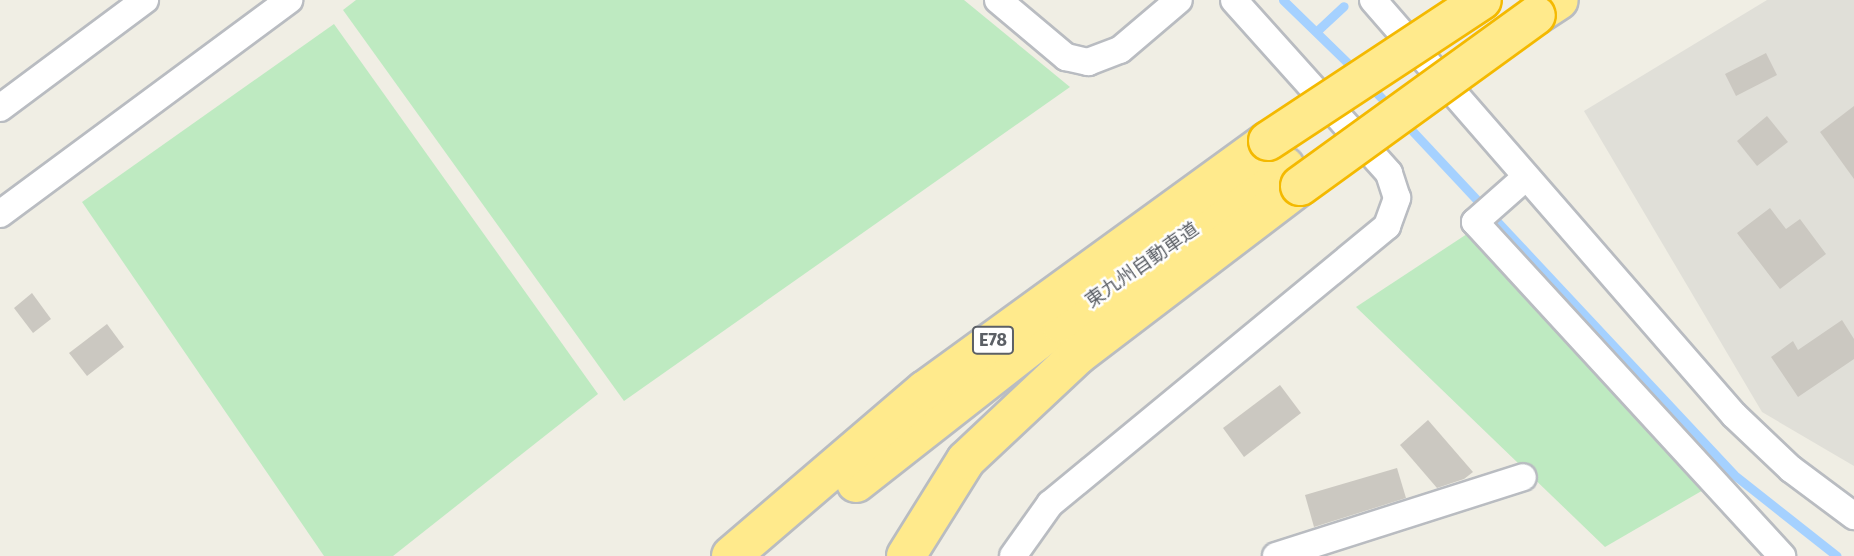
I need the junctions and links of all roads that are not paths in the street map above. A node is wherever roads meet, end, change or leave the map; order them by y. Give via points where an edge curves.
1 (145, 0) edge
2 (289, 0) edge
3 (998, 0) edge
4 (1179, 0) edge
5 (1234, 0) edge
6 (1373, 0) edge
7 (1482, 0) edge
8 (1539, 5) edge
9 (0, 108) edge
10 (1284, 164) junction
11 (1526, 177) junction
12 (0, 214) edge
13 (925, 390) junction
14 (1523, 477) dead end
15 (1854, 516) edge
16 (705, 556) edge
17 (731, 556) edge
18 (769, 556) edge
19 (906, 556) edge
20 (1013, 556) edge
21 (1276, 556) edge
22 (1782, 556) edge

1 - 9 street
2 - 12 street
3 - 4 street via 1066,57 1088,62 1120,50
5 - 20 street via 1389,173 1397,198 1387,226 1050,504
6 - 11 street
7 - 10 highway, 東九州自動車道 / E78, bridge
8 - 10 highway, 東九州自動車道 / E78
10 - 13 highway, 東九州自動車道 / E78
10 - 18 highway, 東九州自動車道 / E78 via 1049,331
10 - 19 highway via 966,460
11 - 15 street via 1734,415 1791,468
11 - 22 street via 1475,222
13 - 16 highway
13 - 17 highway, 東九州自動車道 / E78
14 - 21 street

